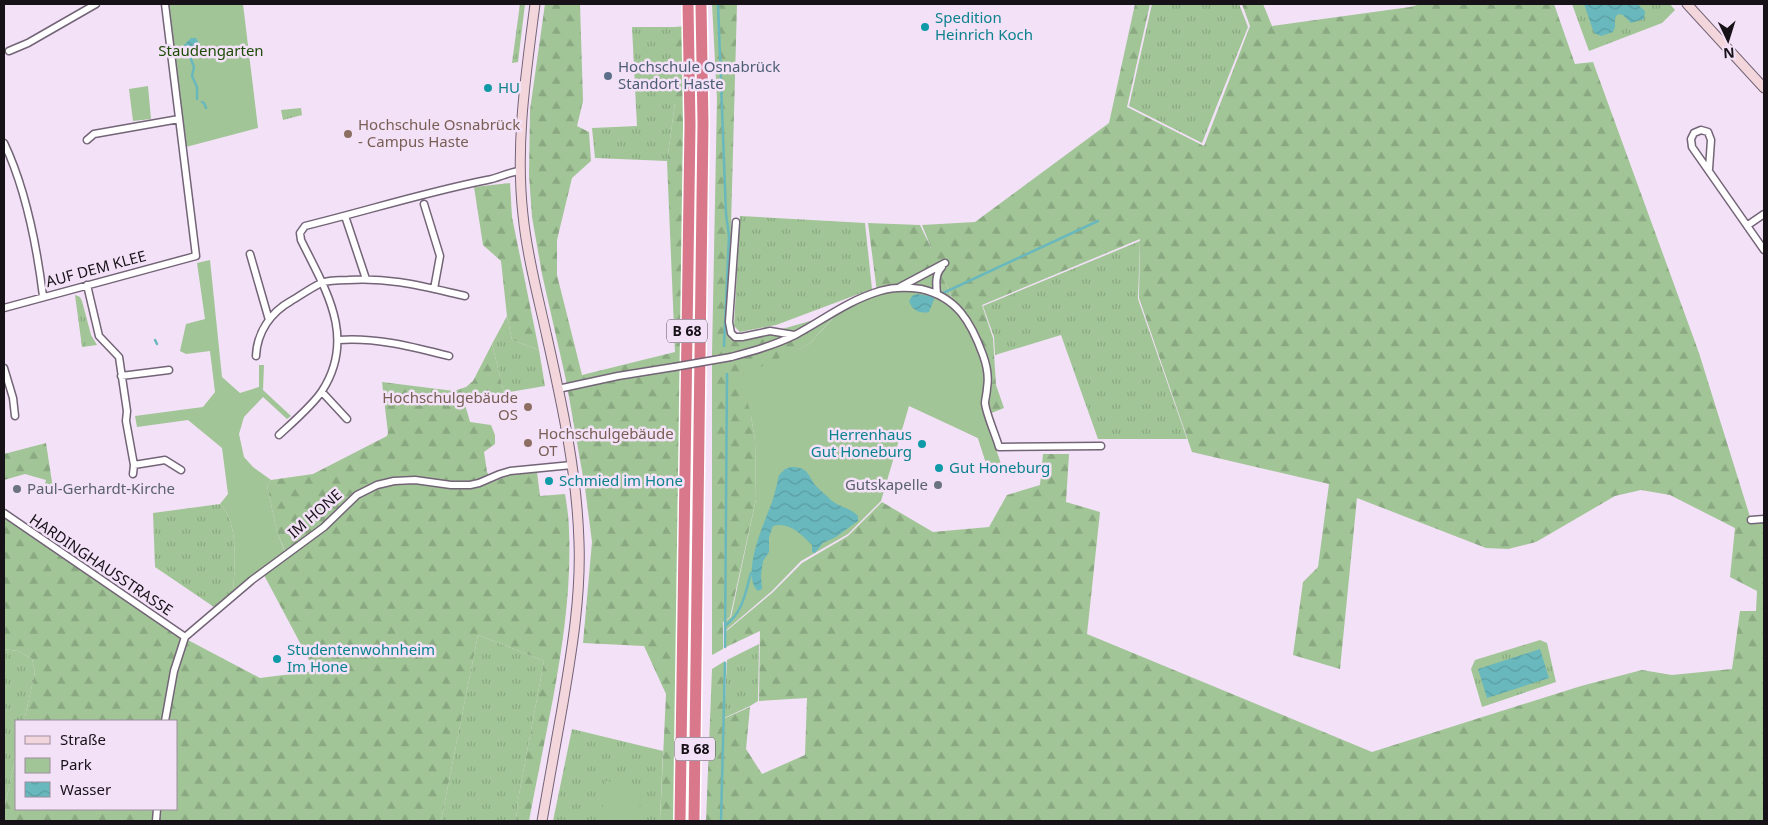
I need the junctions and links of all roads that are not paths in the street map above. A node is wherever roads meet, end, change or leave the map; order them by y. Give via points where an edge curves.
1 (96, 4) edge
2 (165, 4) edge
3 (535, 4) edge
4 (688, 4) edge
5 (701, 4) edge
6 (1687, 4) edge
7 (9, 51) dead end
8 (1764, 88) edge
9 (179, 119) junction
10 (87, 140) dead end
11 (4, 143) edge
12 (1709, 169) junction
13 (520, 171) junction
14 (424, 204) dead end
15 (1764, 214) edge
16 (345, 216) junction
17 (736, 222) dead end
18 (1748, 225) junction
19 (1764, 250) edge
20 (250, 254) dead end
21 (366, 279) junction
22 (322, 283) junction
23 (87, 285) junction
24 (898, 287) junction
25 (434, 289) junction
26 (939, 295) junction
27 (44, 296) junction
28 (465, 296) dead end
29 (4, 308) edge
30 (269, 320) junction
31 (795, 335) junction
32 (338, 340) junction
33 (256, 356) dead end
34 (449, 356) dead end
35 (4, 368) edge
36 (169, 370) dead end
37 (121, 376) junction
38 (558, 389) junction
39 (322, 392) junction
40 (15, 416) dead end
41 (347, 420) dead end
42 (279, 435) dead end
43 (1101, 446) dead end
44 (134, 464) junction
45 (572, 465) junction
46 (181, 470) dead end
47 (133, 474) dead end
48 (4, 513) edge
49 (1764, 519) edge
50 (1751, 520) dead end
51 (185, 637) junction
52 (165, 720) edge
53 (542, 821) edge
54 (680, 821) edge
55 (694, 821) edge

1 - 7 street
2 - 9 street
3 - 13 street via 520,121
4 - 54 highway, B 68
5 - 55 highway, B 68 via 703,123
6 - 8 street
9 - 10 street via 94,134
9 - 23 street, AUF DEM KLEE via 195,254
11 - 27 street via 27,213
12 - 12 street via 1692,146 1694,132 1708,132 1711,140
12 - 18 street
13 - 16 street
13 - 38 street via 532,268
14 - 25 street via 440,256
15 - 18 street
16 - 21 street
16 - 22 street via 305,226 300,232
17 - 31 street via 731,333 742,337 770,331
18 - 19 street
20 - 30 street
21 - 22 street
21 - 25 street via 390,280
22 - 30 street via 284,305
22 - 32 street via 336,319
23 - 27 street, AUF DEM KLEE
23 - 37 street via 99,336 119,357
24 - 26 street
24 - 26 street via 945,263 936,280
24 - 31 street via 853,303
25 - 28 street
26 - 43 street via 954,304 965,318 982,353 988,375 985,403 999,447
27 - 29 street, AUF DEM KLEE
30 - 33 street via 258,342
31 - 38 street, bridge via 730,357
32 - 34 street via 380,341
32 - 39 street via 333,372
35 - 40 street
36 - 37 street
37 - 44 street
38 - 45 street
39 - 41 street
39 - 42 street
44 - 46 street via 164,460
44 - 47 street
45 - 51 street, IM HONE via 510,471 470,485 415,480 376,485 357,495 324,527 252,580
45 - 53 street via 579,543 575,625
48 - 51 street, HARDINGHAUSSTRASSE
49 - 50 street
51 - 52 street via 174,671

